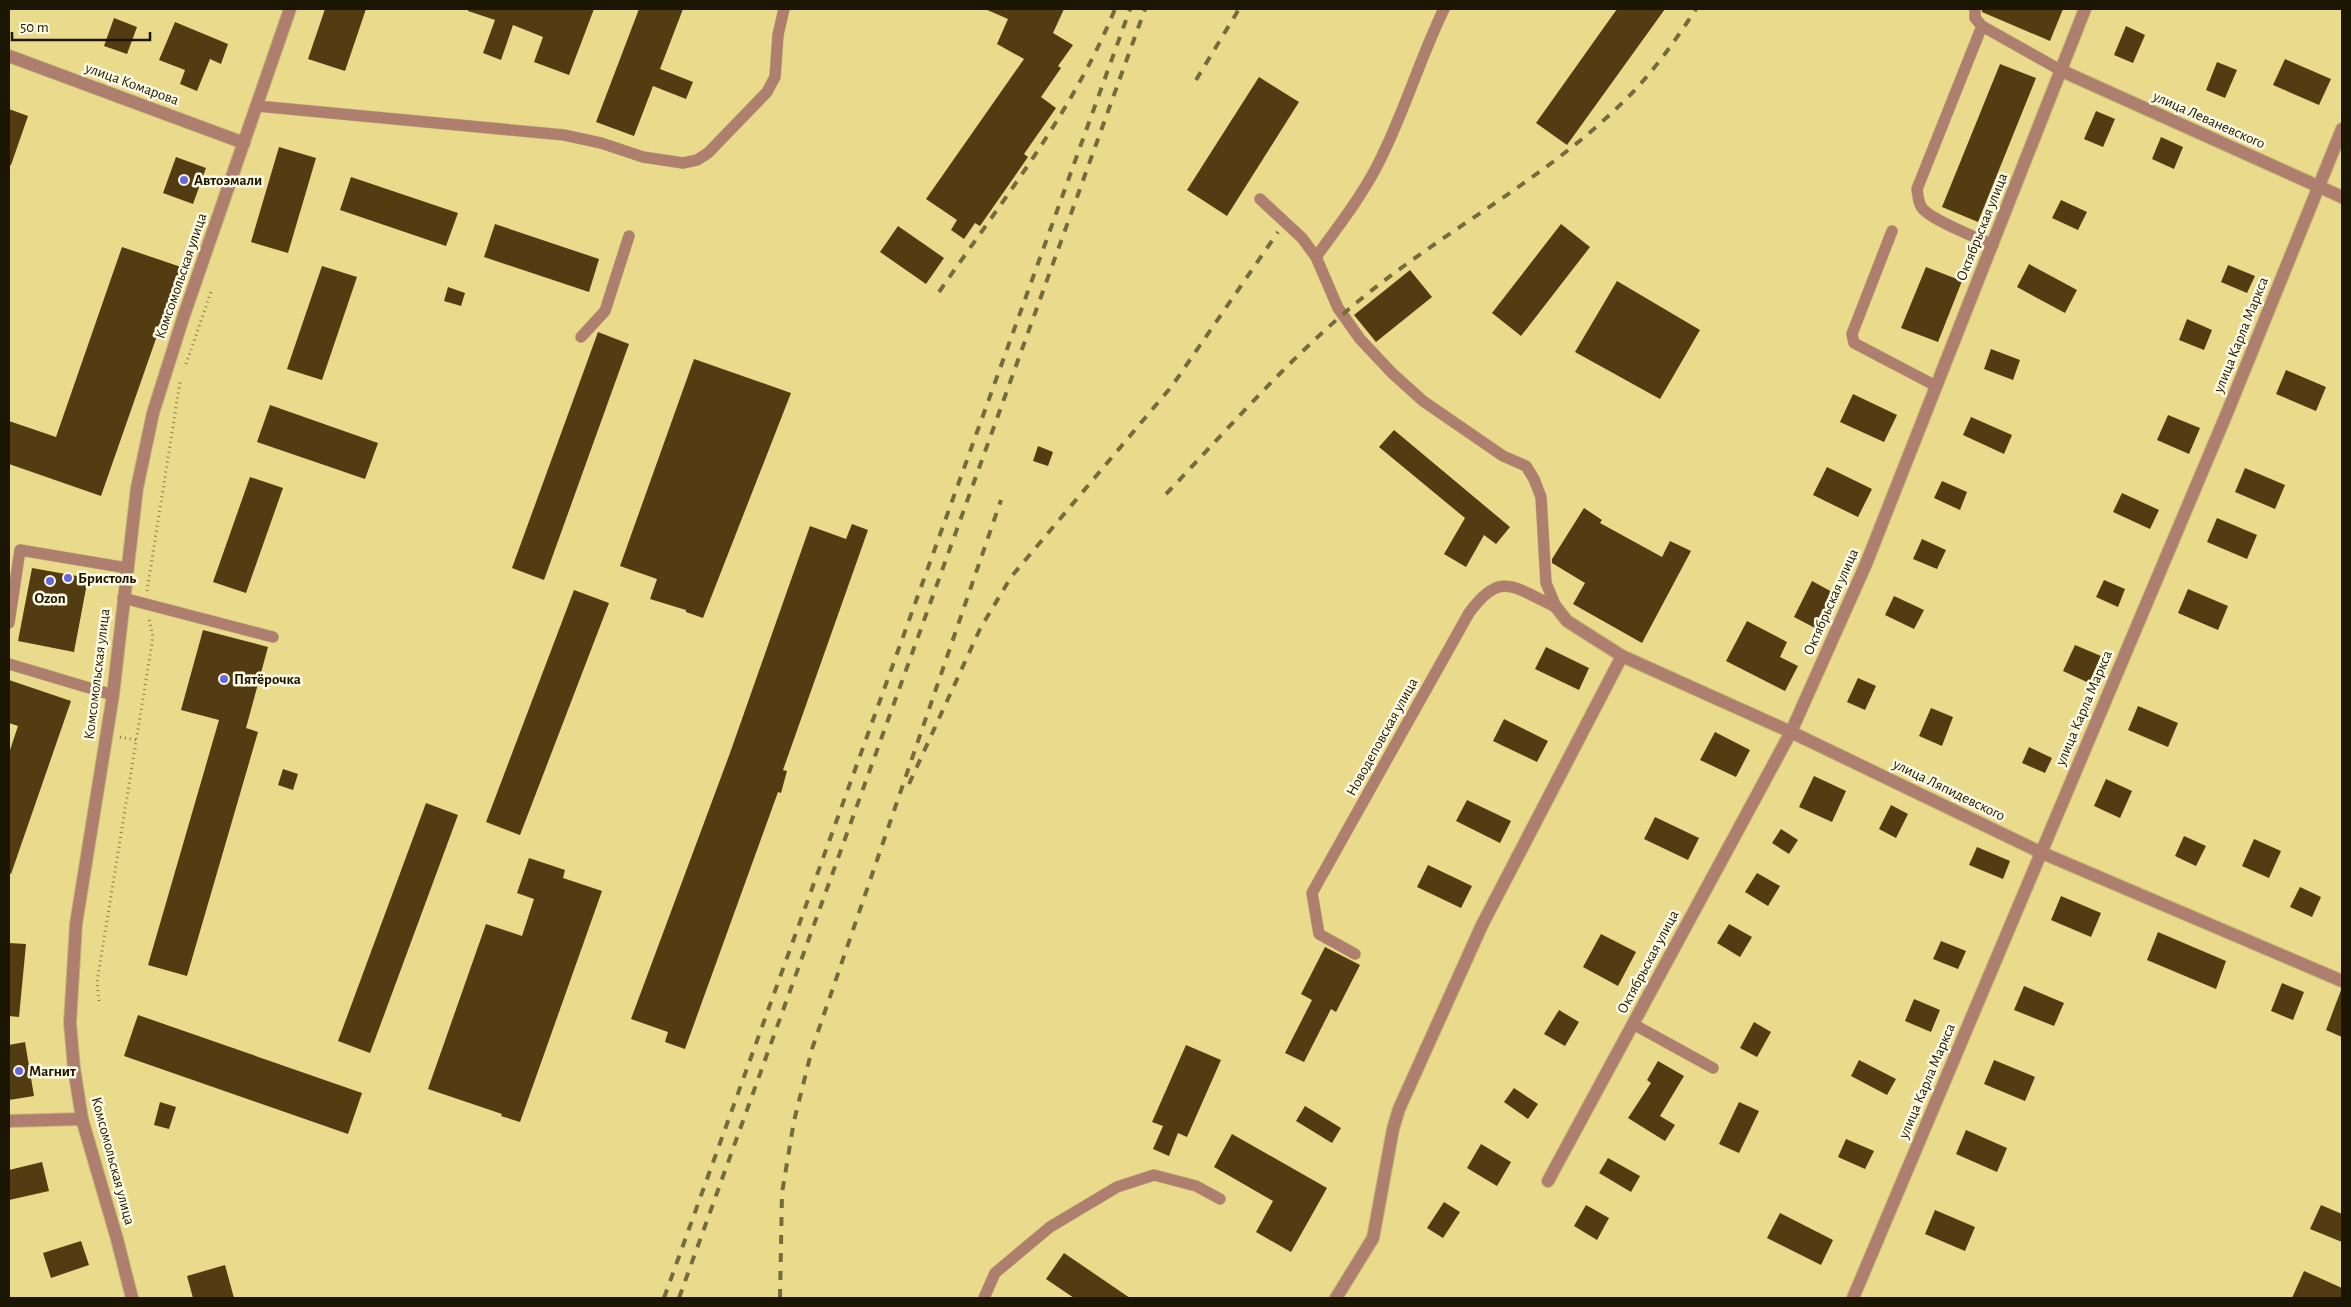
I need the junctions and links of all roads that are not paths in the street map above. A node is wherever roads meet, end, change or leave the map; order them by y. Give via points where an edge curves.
1 (290, 9) edge
2 (784, 9) edge
3 (1444, 9) edge
4 (1974, 9) edge
5 (2085, 9) edge
6 (1982, 26) junction
7 (9, 56) edge
8 (2062, 71) junction
9 (258, 106) junction
10 (2342, 129) edge
11 (244, 143) junction
12 (2318, 187) junction
13 (2342, 197) edge
14 (1260, 199) dead end
15 (1892, 231) dead end
16 (629, 236) dead end
17 (1993, 245) junction
18 (1316, 257) junction
19 (581, 337) dead end
20 (1936, 386) junction
21 (127, 568) junction
22 (123, 598) junction
23 (1556, 606) junction
24 (9, 623) edge
25 (273, 637) dead end
26 (1622, 656) junction
27 (9, 664) edge
28 (113, 695) junction
29 (1791, 732) junction
30 (2040, 852) junction
31 (1355, 954) dead end
32 (2342, 981) edge
33 (1633, 1024) junction
34 (1713, 1068) dead end
35 (82, 1119) junction
36 (9, 1121) edge
37 (1548, 1181) dead end
38 (1220, 1199) dead end
39 (132, 1298) edge
40 (984, 1298) edge
41 (1336, 1298) edge
42 (1853, 1298) edge

1 - 9 street, Комсомольская улица
2 - 9 lane via 778,35 775,77 766,92 708,153 683,163 643,157 564,135
3 - 18 lane via 1376,167 1350,211
4 - 6 lane via 1975,18
5 - 8 street, Октябрьская улица
6 - 8 lane
6 - 17 lane via 1918,189 1918,198 1923,209 1933,216
7 - 11 street, улица Комарова
8 - 12 street, улица Леваневского
8 - 17 street, Октябрьская улица
9 - 11 street, Комсомольская улица
10 - 12 street, улица Карла Маркса
11 - 21 street, Комсомольская улица via 153,413 137,488
12 - 13 street, улица Леваневского
12 - 30 street, улица Карла Маркса via 2227,413
14 - 18 lane via 1302,238
15 - 20 lane via 1852,334 1854,343
16 - 19 lane via 604,311
17 - 20 street, Октябрьская улица
18 - 23 lane via 1338,308 1360,339 1392,373 1423,401 1503,456 1526,466 1541,497 1546,583
20 - 29 street, Октябрьская улица via 1866,564
21 - 22 street, Комсомольская улица
21 - 24 lane via 20,550
22 - 25 lane
22 - 28 street, Комсомольская улица
23 - 26 street, улица Ляпидевского via 1567,621
23 - 31 lane, Новодеповская улица via 1510,586 1498,586 1488,590 1469,613 1312,893 1319,934
26 - 29 street, улица Ляпидевского
26 - 41 street via 1482,925 1407,1091 1392,1129 1373,1238
27 - 28 lane
28 - 35 street, Комсомольская улица via 76,924 72,977 70,1023
29 - 30 street, улица Ляпидевского
29 - 33 street, Октябрьская улица
30 - 32 street, улица Ляпидевского
30 - 42 street, улица Карла Маркса
33 - 34 lane
33 - 37 street, Октябрьская улица
35 - 36 street
35 - 39 street, Комсомольская улица
38 - 40 lane via 1196,1186 1154,1175 1117,1187 1050,1227 996,1273

